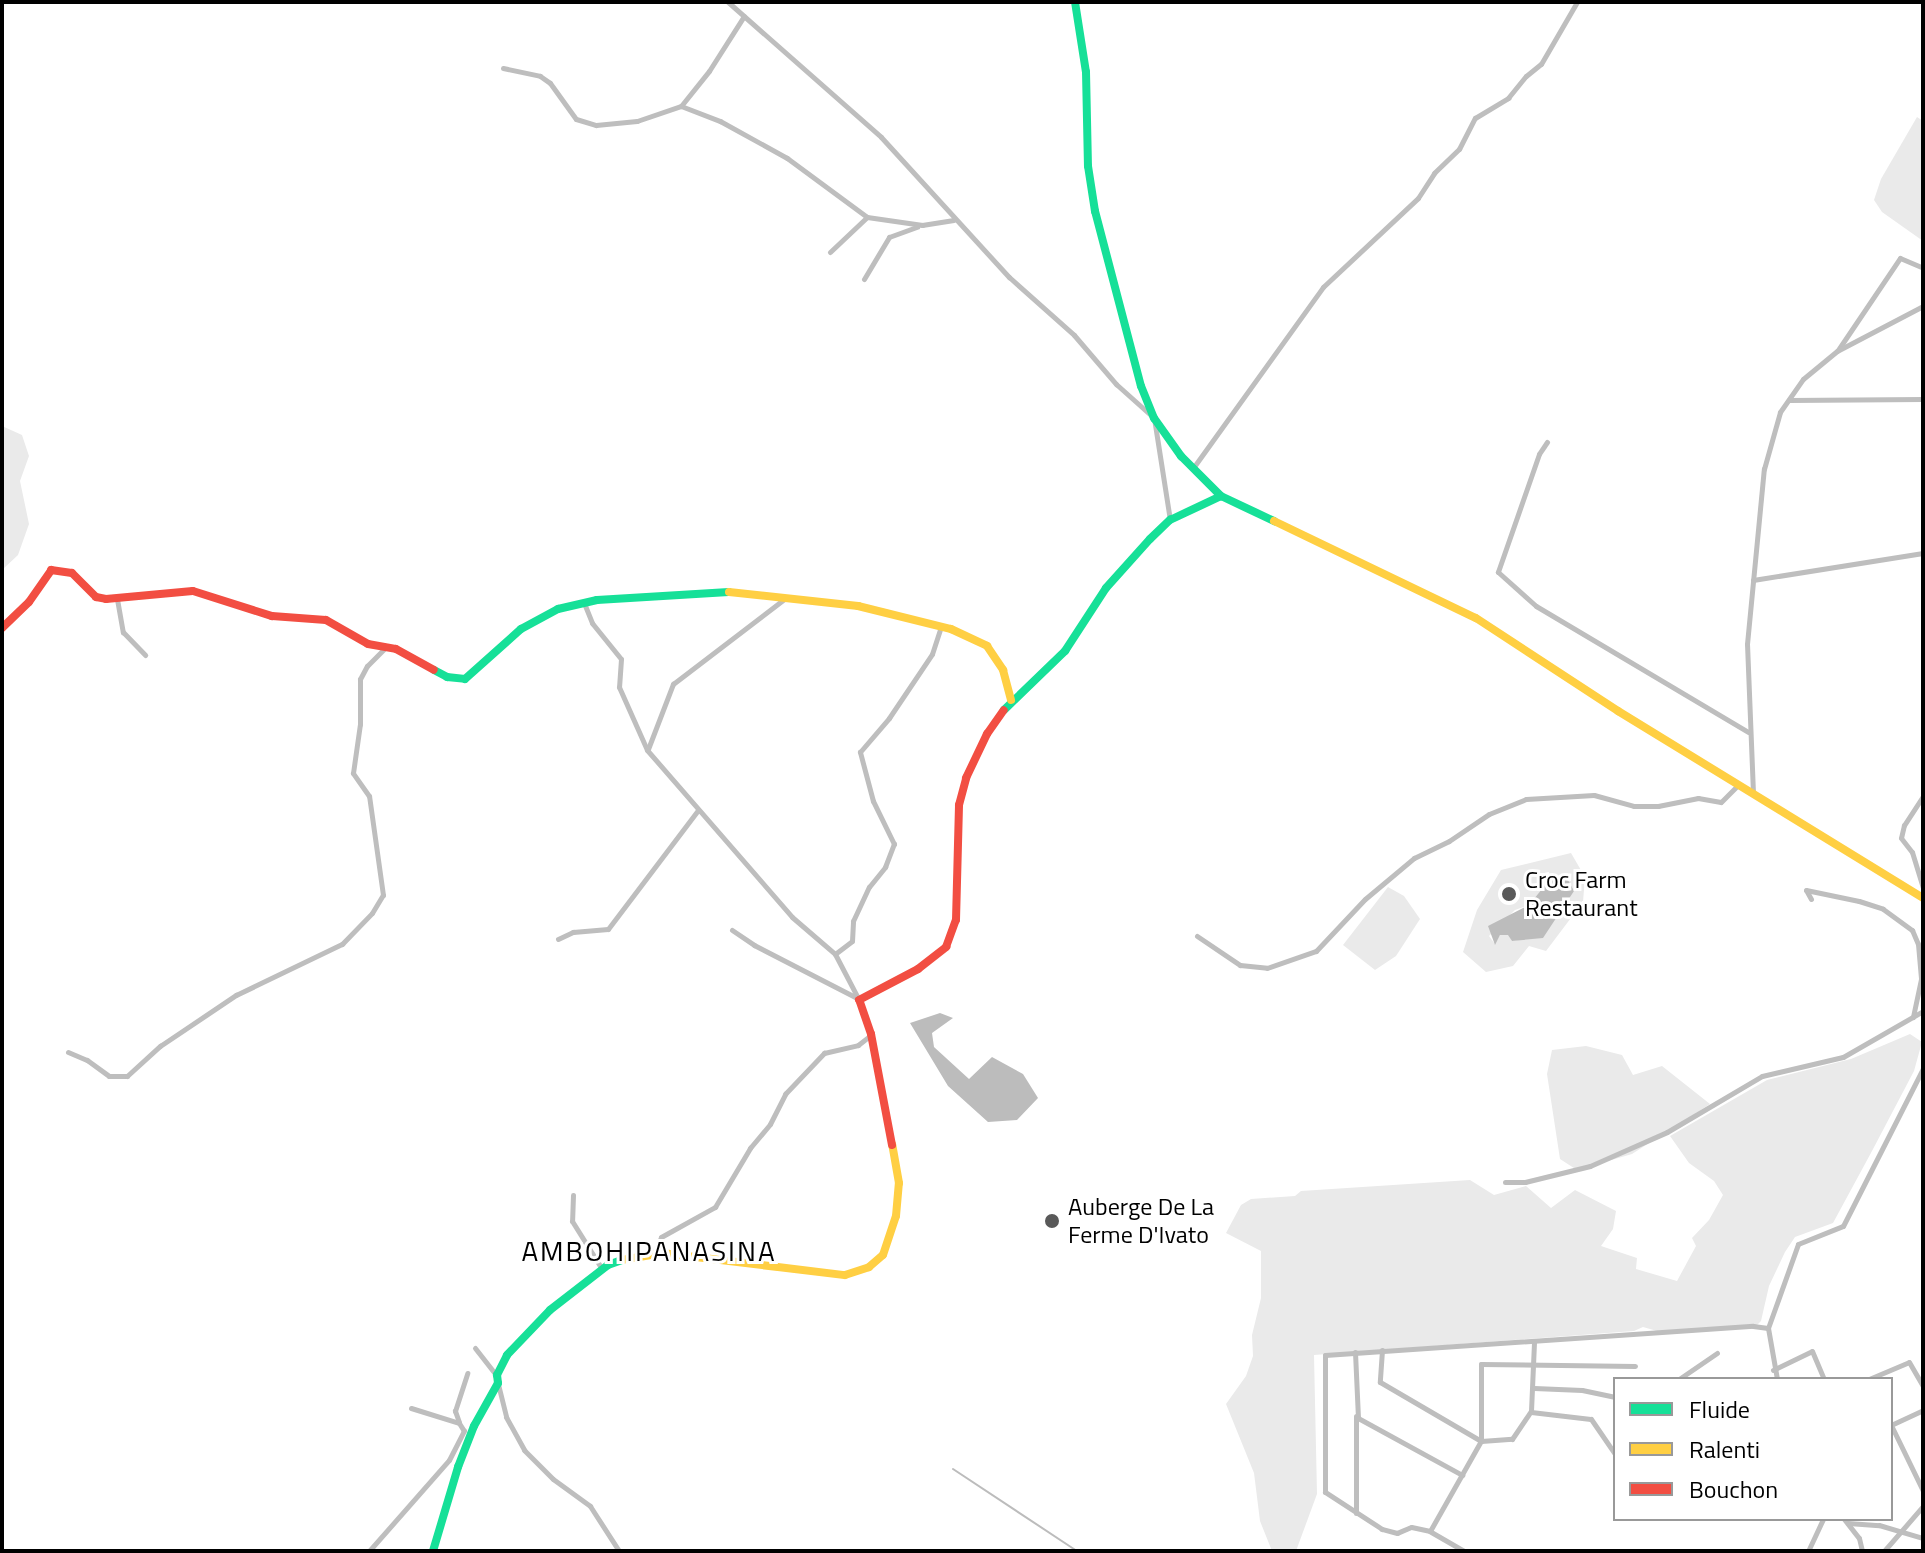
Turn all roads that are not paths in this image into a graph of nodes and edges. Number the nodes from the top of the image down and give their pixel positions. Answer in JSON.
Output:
{"nodes":[{"id":1,"x":728,"y":2,"type":"edge"},
{"id":2,"x":1075,"y":2,"type":"edge"},
{"id":3,"x":1577,"y":2,"type":"edge"},
{"id":4,"x":744,"y":16,"type":"junction"},
{"id":5,"x":503,"y":68,"type":"dead end"},
{"id":6,"x":681,"y":106,"type":"junction"},
{"id":7,"x":867,"y":217,"type":"junction"},
{"id":8,"x":955,"y":220,"type":"junction"},
{"id":9,"x":922,"y":225,"type":"junction"},
{"id":10,"x":830,"y":252,"type":"dead end"},
{"id":11,"x":1923,"y":268,"type":"edge"},
{"id":12,"x":864,"y":279,"type":"dead end"},
{"id":13,"x":1923,"y":306,"type":"edge"},
{"id":14,"x":1837,"y":351,"type":"junction"},
{"id":15,"x":1923,"y":399,"type":"edge"},
{"id":16,"x":1789,"y":400,"type":"junction"},
{"id":17,"x":1154,"y":418,"type":"junction"},
{"id":18,"x":1547,"y":442,"type":"dead end"},
{"id":19,"x":1193,"y":468,"type":"junction"},
{"id":20,"x":1221,"y":496,"type":"junction"},
{"id":21,"x":1170,"y":520,"type":"junction"},
{"id":22,"x":1923,"y":553,"type":"edge"},
{"id":23,"x":1753,"y":580,"type":"junction"},
{"id":24,"x":117,"y":599,"type":"junction"},
{"id":25,"x":784,"y":599,"type":"junction"},
{"id":26,"x":584,"y":603,"type":"junction"},
{"id":27,"x":941,"y":626,"type":"junction"},
{"id":28,"x":2,"y":628,"type":"edge"},
{"id":29,"x":386,"y":647,"type":"junction"},
{"id":30,"x":145,"y":655,"type":"dead end"},
{"id":31,"x":1011,"y":700,"type":"junction"},
{"id":32,"x":1749,"y":732,"type":"junction"},
{"id":33,"x":647,"y":750,"type":"junction"},
{"id":34,"x":1738,"y":785,"type":"junction"},
{"id":35,"x":1753,"y":794,"type":"junction"},
{"id":36,"x":1923,"y":796,"type":"edge"},
{"id":37,"x":698,"y":810,"type":"junction"},
{"id":38,"x":1923,"y":888,"type":"edge"},
{"id":39,"x":1923,"y":898,"type":"edge"},
{"id":40,"x":1811,"y":899,"type":"dead end"},
{"id":41,"x":732,"y":930,"type":"dead end"},
{"id":42,"x":1197,"y":936,"type":"dead end"},
{"id":43,"x":558,"y":939,"type":"dead end"},
{"id":44,"x":835,"y":954,"type":"junction"},
{"id":45,"x":859,"y":1000,"type":"junction"},
{"id":46,"x":1923,"y":1011,"type":"edge"},
{"id":47,"x":1913,"y":1018,"type":"junction"},
{"id":48,"x":871,"y":1034,"type":"junction"},
{"id":49,"x":68,"y":1052,"type":"dead end"},
{"id":50,"x":1923,"y":1068,"type":"edge"},
{"id":51,"x":1505,"y":1182,"type":"dead end"},
{"id":52,"x":573,"y":1195,"type":"dead end"},
{"id":53,"x":654,"y":1253,"type":"junction"},
{"id":54,"x":602,"y":1269,"type":"junction"},
{"id":55,"x":1768,"y":1328,"type":"junction"},
{"id":56,"x":1534,"y":1341,"type":"junction"},
{"id":57,"x":475,"y":1348,"type":"dead end"},
{"id":58,"x":1382,"y":1350,"type":"junction"},
{"id":59,"x":1355,"y":1352,"type":"junction"},
{"id":60,"x":1717,"y":1353,"type":"dead end"},
{"id":61,"x":1532,"y":1365,"type":"junction"},
{"id":62,"x":1635,"y":1366,"type":"dead end"},
{"id":63,"x":1773,"y":1370,"type":"junction"},
{"id":64,"x":467,"y":1373,"type":"dead end"},
{"id":65,"x":1921,"y":1373,"type":"edge"},
{"id":66,"x":1682,"y":1377,"type":"edge"},
{"id":67,"x":1776,"y":1377,"type":"edge"},
{"id":68,"x":1823,"y":1377,"type":"edge"},
{"id":69,"x":1874,"y":1377,"type":"edge"},
{"id":70,"x":497,"y":1379,"type":"junction"},
{"id":71,"x":1923,"y":1386,"type":"edge"},
{"id":72,"x":1534,"y":1388,"type":"junction"},
{"id":73,"x":1613,"y":1397,"type":"edge"},
{"id":74,"x":411,"y":1408,"type":"dead end"},
{"id":75,"x":1923,"y":1410,"type":"edge"},
{"id":76,"x":1531,"y":1411,"type":"junction"},
{"id":77,"x":1356,"y":1415,"type":"junction"},
{"id":78,"x":459,"y":1423,"type":"junction"},
{"id":79,"x":1893,"y":1424,"type":"edge"},
{"id":80,"x":1893,"y":1429,"type":"edge"},
{"id":81,"x":466,"y":1434,"type":"junction"},
{"id":82,"x":1481,"y":1441,"type":"junction"},
{"id":83,"x":1613,"y":1451,"type":"edge"},
{"id":84,"x":1462,"y":1475,"type":"junction"},
{"id":85,"x":1923,"y":1491,"type":"edge"},
{"id":86,"x":1923,"y":1506,"type":"edge"},
{"id":87,"x":1356,"y":1513,"type":"junction"},
{"id":88,"x":1822,"y":1521,"type":"edge"},
{"id":89,"x":1846,"y":1521,"type":"edge"},
{"id":90,"x":1884,"y":1521,"type":"edge"},
{"id":91,"x":1885,"y":1527,"type":"junction"},
{"id":92,"x":1430,"y":1531,"type":"junction"},
{"id":93,"x":1899,"y":1531,"type":"junction"},
{"id":94,"x":1923,"y":1538,"type":"edge"},
{"id":95,"x":1809,"y":1549,"type":"dead end"},
{"id":96,"x":369,"y":1551,"type":"edge"},
{"id":97,"x":433,"y":1551,"type":"edge"},
{"id":98,"x":619,"y":1551,"type":"edge"},
{"id":99,"x":1464,"y":1551,"type":"edge"},
{"id":100,"x":1862,"y":1551,"type":"edge"},
{"id":101,"x":1884,"y":1551,"type":"edge"}],
"edges":[{"from":1,"to":4,"type":"street"},
{"from":2,"to":17,"type":"street"},
{"from":3,"to":19,"type":"street"},
{"from":4,"to":6,"type":"street"},
{"from":4,"to":8,"type":"street"},
{"from":5,"to":6,"type":"street"},
{"from":6,"to":7,"type":"street"},
{"from":7,"to":9,"type":"street"},
{"from":7,"to":10,"type":"street"},
{"from":8,"to":9,"type":"street"},
{"from":8,"to":17,"type":"street"},
{"from":9,"to":12,"type":"street"},
{"from":11,"to":14,"type":"street"},
{"from":13,"to":14,"type":"street"},
{"from":14,"to":16,"type":"street"},
{"from":15,"to":16,"type":"street"},
{"from":16,"to":23,"type":"street"},
{"from":17,"to":19,"type":"street"},
{"from":17,"to":21,"type":"street"},
{"from":18,"to":32,"type":"street"},
{"from":19,"to":20,"type":"street"},
{"from":20,"to":21,"type":"street"},
{"from":20,"to":34,"type":"street"},
{"from":21,"to":31,"type":"street"},
{"from":22,"to":23,"type":"street"},
{"from":23,"to":32,"type":"street"},
{"from":24,"to":28,"type":"street"},
{"from":24,"to":29,"type":"street"},
{"from":24,"to":30,"type":"street"},
{"from":25,"to":26,"type":"street"},
{"from":25,"to":27,"type":"street"},
{"from":25,"to":33,"type":"street"},
{"from":26,"to":29,"type":"street"},
{"from":26,"to":33,"type":"street"},
{"from":27,"to":31,"type":"street"},
{"from":27,"to":44,"type":"street"},
{"from":29,"to":49,"type":"street"},
{"from":31,"to":45,"type":"street"},
{"from":32,"to":35,"type":"street"},
{"from":33,"to":37,"type":"street"},
{"from":34,"to":35,"type":"street"},
{"from":34,"to":42,"type":"street"},
{"from":35,"to":39,"type":"street"},
{"from":36,"to":38,"type":"street"},
{"from":37,"to":43,"type":"street"},
{"from":37,"to":44,"type":"street"},
{"from":40,"to":47,"type":"street"},
{"from":41,"to":45,"type":"street"},
{"from":44,"to":45,"type":"street"},
{"from":45,"to":48,"type":"street"},
{"from":46,"to":47,"type":"street"},
{"from":47,"to":51,"type":"street"},
{"from":48,"to":53,"type":"street"},
{"from":48,"to":53,"type":"street"},
{"from":50,"to":55,"type":"street"},
{"from":52,"to":54,"type":"street"},
{"from":53,"to":54,"type":"street"},
{"from":54,"to":70,"type":"street"},
{"from":55,"to":56,"type":"street"},
{"from":55,"to":63,"type":"street"},
{"from":56,"to":58,"type":"street"},
{"from":56,"to":61,"type":"street"},
{"from":57,"to":70,"type":"street"},
{"from":58,"to":59,"type":"street"},
{"from":58,"to":82,"type":"street"},
{"from":59,"to":77,"type":"street"},
{"from":59,"to":87,"type":"street"},
{"from":60,"to":66,"type":"street"},
{"from":61,"to":62,"type":"street"},
{"from":61,"to":72,"type":"street"},
{"from":61,"to":82,"type":"street"},
{"from":63,"to":67,"type":"street"},
{"from":63,"to":68,"type":"street"},
{"from":64,"to":78,"type":"street"},
{"from":65,"to":69,"type":"street"},
{"from":65,"to":71,"type":"street"},
{"from":70,"to":81,"type":"street"},
{"from":70,"to":98,"type":"street"},
{"from":72,"to":73,"type":"street"},
{"from":72,"to":76,"type":"street"},
{"from":74,"to":78,"type":"street"},
{"from":75,"to":79,"type":"street"},
{"from":76,"to":82,"type":"street"},
{"from":76,"to":83,"type":"street"},
{"from":77,"to":84,"type":"street"},
{"from":77,"to":87,"type":"street"},
{"from":78,"to":81,"type":"street"},
{"from":80,"to":85,"type":"street"},
{"from":81,"to":96,"type":"street"},
{"from":81,"to":97,"type":"street"},
{"from":82,"to":84,"type":"street"},
{"from":84,"to":92,"type":"street"},
{"from":86,"to":93,"type":"street"},
{"from":87,"to":92,"type":"street"},
{"from":88,"to":95,"type":"street"},
{"from":89,"to":91,"type":"street"},
{"from":89,"to":100,"type":"street"},
{"from":90,"to":91,"type":"street"},
{"from":91,"to":93,"type":"street"},
{"from":92,"to":99,"type":"street"},
{"from":93,"to":94,"type":"street"},
{"from":93,"to":101,"type":"street"}]}
